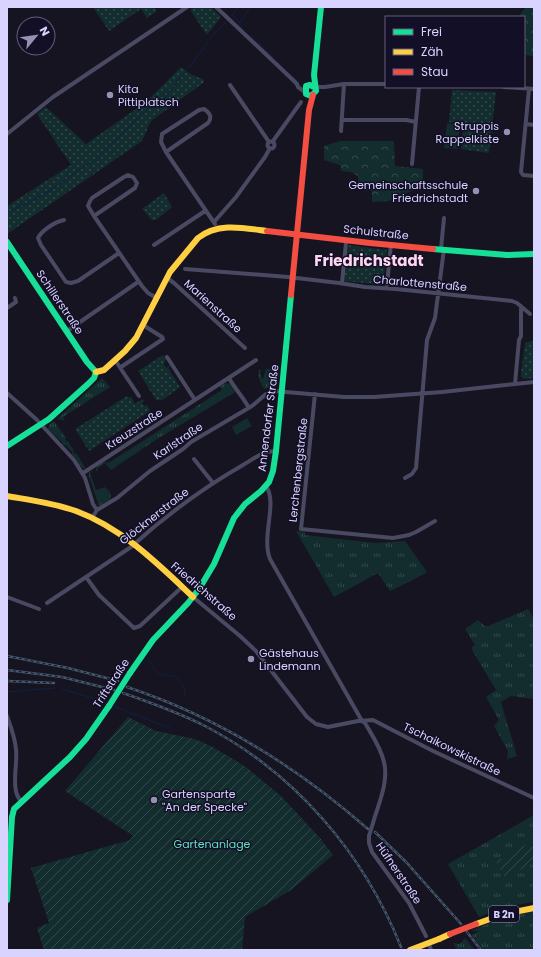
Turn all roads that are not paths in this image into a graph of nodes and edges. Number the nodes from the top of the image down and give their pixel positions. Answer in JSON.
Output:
{"nodes":[{"id":1,"x":187,"y":7,"type":"edge"},
{"id":2,"x":216,"y":7,"type":"edge"},
{"id":3,"x":321,"y":7,"type":"edge"},
{"id":4,"x":344,"y":84,"type":"junction"},
{"id":5,"x":385,"y":84,"type":"edge"},
{"id":6,"x":230,"y":85,"type":"dead end"},
{"id":7,"x":419,"y":88,"type":"edge"},
{"id":8,"x":518,"y":88,"type":"edge"},
{"id":9,"x":532,"y":89,"type":"edge"},
{"id":10,"x":311,"y":90,"type":"junction"},
{"id":11,"x":301,"y":102,"type":"dead end"},
{"id":12,"x":342,"y":120,"type":"junction"},
{"id":13,"x":416,"y":122,"type":"junction"},
{"id":14,"x":526,"y":124,"type":"junction"},
{"id":15,"x":534,"y":125,"type":"edge"},
{"id":16,"x":341,"y":131,"type":"dead end"},
{"id":17,"x":7,"y":134,"type":"edge"},
{"id":18,"x":271,"y":141,"type":"junction"},
{"id":19,"x":166,"y":152,"type":"junction"},
{"id":20,"x":412,"y":164,"type":"dead end"},
{"id":21,"x":534,"y":176,"type":"edge"},
{"id":22,"x":205,"y":211,"type":"junction"},
{"id":23,"x":94,"y":216,"type":"junction"},
{"id":24,"x":444,"y":218,"type":"dead end"},
{"id":25,"x":64,"y":220,"type":"dead end"},
{"id":26,"x":215,"y":225,"type":"junction"},
{"id":27,"x":297,"y":235,"type":"junction"},
{"id":28,"x":7,"y":242,"type":"edge"},
{"id":29,"x":346,"y":243,"type":"dead end"},
{"id":30,"x":391,"y":244,"type":"junction"},
{"id":31,"x":154,"y":245,"type":"dead end"},
{"id":32,"x":442,"y":249,"type":"junction"},
{"id":33,"x":119,"y":253,"type":"junction"},
{"id":34,"x":534,"y":254,"type":"edge"},
{"id":35,"x":184,"y":269,"type":"dead end"},
{"id":36,"x":167,"y":278,"type":"junction"},
{"id":37,"x":293,"y":278,"type":"junction"},
{"id":38,"x":138,"y":282,"type":"junction"},
{"id":39,"x":342,"y":284,"type":"junction"},
{"id":40,"x":388,"y":285,"type":"dead end"},
{"id":41,"x":439,"y":293,"type":"junction"},
{"id":42,"x":15,"y":298,"type":"dead end"},
{"id":43,"x":157,"y":298,"type":"junction"},
{"id":44,"x":521,"y":306,"type":"junction"},
{"id":45,"x":7,"y":308,"type":"edge"},
{"id":46,"x":530,"y":314,"type":"dead end"},
{"id":47,"x":143,"y":325,"type":"junction"},
{"id":48,"x":67,"y":331,"type":"junction"},
{"id":49,"x":245,"y":348,"type":"dead end"},
{"id":50,"x":167,"y":357,"type":"dead end"},
{"id":51,"x":115,"y":360,"type":"junction"},
{"id":52,"x":256,"y":360,"type":"dead end"},
{"id":53,"x":170,"y":361,"type":"junction"},
{"id":54,"x":166,"y":364,"type":"dead end"},
{"id":55,"x":121,"y":367,"type":"junction"},
{"id":56,"x":96,"y":372,"type":"junction"},
{"id":57,"x":228,"y":378,"type":"junction"},
{"id":58,"x":534,"y":382,"type":"edge"},
{"id":59,"x":515,"y":384,"type":"junction"},
{"id":60,"x":282,"y":391,"type":"junction"},
{"id":61,"x":7,"y":394,"type":"edge"},
{"id":62,"x":315,"y":394,"type":"junction"},
{"id":63,"x":422,"y":394,"type":"junction"},
{"id":64,"x":139,"y":396,"type":"dead end"},
{"id":65,"x":195,"y":400,"type":"junction"},
{"id":66,"x":249,"y":408,"type":"junction"},
{"id":67,"x":41,"y":425,"type":"junction"},
{"id":68,"x":7,"y":446,"type":"edge"},
{"id":69,"x":276,"y":451,"type":"junction"},
{"id":70,"x":194,"y":459,"type":"dead end"},
{"id":71,"x":83,"y":473,"type":"junction"},
{"id":72,"x":405,"y":478,"type":"dead end"},
{"id":73,"x":213,"y":483,"type":"junction"},
{"id":74,"x":266,"y":486,"type":"junction"},
{"id":75,"x":7,"y":496,"type":"edge"},
{"id":76,"x":97,"y":510,"type":"junction"},
{"id":77,"x":92,"y":518,"type":"junction"},
{"id":78,"x":435,"y":521,"type":"dead end"},
{"id":79,"x":134,"y":544,"type":"junction"},
{"id":80,"x":86,"y":577,"type":"junction"},
{"id":81,"x":182,"y":586,"type":"junction"},
{"id":82,"x":7,"y":597,"type":"edge"},
{"id":83,"x":193,"y":597,"type":"junction"},
{"id":84,"x":47,"y":603,"type":"dead end"},
{"id":85,"x":39,"y":609,"type":"dead end"},
{"id":86,"x":7,"y":716,"type":"edge"},
{"id":87,"x":362,"y":721,"type":"junction"},
{"id":88,"x":381,"y":794,"type":"joint"},
{"id":89,"x":534,"y":798,"type":"edge"},
{"id":90,"x":20,"y":801,"type":"junction"},
{"id":91,"x":9,"y":842,"type":"edge"},
{"id":92,"x":7,"y":900,"type":"edge"},
{"id":93,"x":534,"y":908,"type":"edge"},
{"id":94,"x":426,"y":936,"type":"dead end"},
{"id":95,"x":429,"y":944,"type":"dead end"},
{"id":96,"x":410,"y":950,"type":"edge"},
{"id":97,"x":431,"y":950,"type":"edge"}],
"edges":[{"from":1,"to":17,"type":"street"},
{"from":2,"to":10,"type":"street"},
{"from":3,"to":10,"type":"main road","name":"Annendorfer Straße"},
{"from":4,"to":5,"type":"street"},
{"from":4,"to":10,"type":"street"},
{"from":4,"to":12,"type":"street"},
{"from":6,"to":18,"type":"street"},
{"from":7,"to":13,"type":"street"},
{"from":8,"to":9,"type":"street"},
{"from":9,"to":14,"type":"street"},
{"from":10,"to":27,"type":"main road","name":"Annendorfer Straße"},
{"from":11,"to":18,"type":"street"},
{"from":12,"to":13,"type":"street"},
{"from":12,"to":16,"type":"street"},
{"from":13,"to":20,"type":"street"},
{"from":14,"to":15,"type":"street"},
{"from":14,"to":21,"type":"street"},
{"from":18,"to":26,"type":"street"},
{"from":19,"to":19,"type":"street"},
{"from":19,"to":22,"type":"street"},
{"from":22,"to":26,"type":"street"},
{"from":22,"to":31,"type":"street"},
{"from":23,"to":23,"type":"street"},
{"from":23,"to":33,"type":"street"},
{"from":24,"to":32,"type":"street"},
{"from":25,"to":33,"type":"street"},
{"from":26,"to":27,"type":"main road","name":"Schulstraße"},
{"from":26,"to":36,"type":"main road"},
{"from":27,"to":30,"type":"main road","name":"Schulstraße"},
{"from":27,"to":37,"type":"main road","name":"Annendorfer Straße"},
{"from":28,"to":48,"type":"main road","name":"Schillerstraße"},
{"from":29,"to":39,"type":"street"},
{"from":30,"to":32,"type":"main road","name":"Schulstraße"},
{"from":30,"to":40,"type":"street"},
{"from":32,"to":34,"type":"main road","name":"Schulstraße"},
{"from":32,"to":41,"type":"street"},
{"from":33,"to":38,"type":"street"},
{"from":35,"to":37,"type":"street","name":"Charlottenstraße"},
{"from":36,"to":43,"type":"main road"},
{"from":36,"to":49,"type":"street","name":"Marienstraße"},
{"from":37,"to":39,"type":"street","name":"Charlottenstraße"},
{"from":37,"to":60,"type":"main road","name":"Annendorfer Straße"},
{"from":38,"to":43,"type":"street"},
{"from":38,"to":48,"type":"street"},
{"from":39,"to":41,"type":"street","name":"Charlottenstraße"},
{"from":41,"to":44,"type":"street","name":"Charlottenstraße"},
{"from":41,"to":63,"type":"street"},
{"from":42,"to":45,"type":"street"},
{"from":43,"to":47,"type":"main road"},
{"from":44,"to":46,"type":"street","name":"Charlottenstraße"},
{"from":44,"to":59,"type":"street"},
{"from":47,"to":51,"type":"main road"},
{"from":47,"to":55,"type":"street"},
{"from":48,"to":56,"type":"main road","name":"Schillerstraße"},
{"from":50,"to":53,"type":"street"},
{"from":51,"to":55,"type":"street"},
{"from":51,"to":56,"type":"main road"},
{"from":52,"to":57,"type":"street","name":"Kreuzstraße"},
{"from":53,"to":54,"type":"street"},
{"from":53,"to":65,"type":"street"},
{"from":55,"to":64,"type":"street"},
{"from":56,"to":67,"type":"main road"},
{"from":57,"to":65,"type":"street","name":"Kreuzstraße"},
{"from":57,"to":66,"type":"street"},
{"from":58,"to":59,"type":"street"},
{"from":59,"to":63,"type":"street"},
{"from":60,"to":62,"type":"street"},
{"from":60,"to":66,"type":"street","name":"Karlstraße"},
{"from":60,"to":69,"type":"main road","name":"Annendorfer Straße"},
{"from":61,"to":67,"type":"street"},
{"from":62,"to":63,"type":"street"},
{"from":62,"to":78,"type":"street","name":"Lerchenbergstraße"},
{"from":63,"to":72,"type":"street"},
{"from":65,"to":71,"type":"street","name":"Kreuzstraße"},
{"from":66,"to":76,"type":"street","name":"Karlstraße"},
{"from":67,"to":68,"type":"main road"},
{"from":67,"to":71,"type":"street"},
{"from":69,"to":73,"type":"street","name":"Glöcknerstraße"},
{"from":69,"to":74,"type":"main road","name":"Annendorfer Straße"},
{"from":70,"to":73,"type":"street"},
{"from":71,"to":76,"type":"street"},
{"from":73,"to":79,"type":"street","name":"Glöcknerstraße"},
{"from":74,"to":83,"type":"main road","name":"Triftstraße"},
{"from":74,"to":87,"type":"street","name":"Annendorfer Straße"},
{"from":75,"to":77,"type":"main road","name":"Friedrichstraße"},
{"from":76,"to":77,"type":"street","name":"Karlstraße"},
{"from":77,"to":79,"type":"main road","name":"Friedrichstraße"},
{"from":79,"to":80,"type":"street","name":"Glöcknerstraße"},
{"from":79,"to":81,"type":"main road","name":"Friedrichstraße"},
{"from":80,"to":81,"type":"street"},
{"from":80,"to":84,"type":"street","name":"Glöcknerstraße"},
{"from":81,"to":83,"type":"main road","name":"Friedrichstraße"},
{"from":82,"to":85,"type":"street"},
{"from":83,"to":87,"type":"street","name":"Friedrichstraße"},
{"from":83,"to":90,"type":"main road","name":"Triftstraße","bridge":true},
{"from":86,"to":90,"type":"street"},
{"from":87,"to":88,"type":"street","name":"Annendorfer Straße"},
{"from":87,"to":89,"type":"street","name":"Tschaikowskistraße"},
{"from":88,"to":94,"type":"street","name":"Hüfnerstraße","bridge":true},
{"from":90,"to":91,"type":"main road","name":"Triftstraße"},
{"from":91,"to":92,"type":"main road","name":"Triftstraße"},
{"from":93,"to":96,"type":"main road","number":"B 2n","bridge":true},
{"from":95,"to":97,"type":"street"}]}
